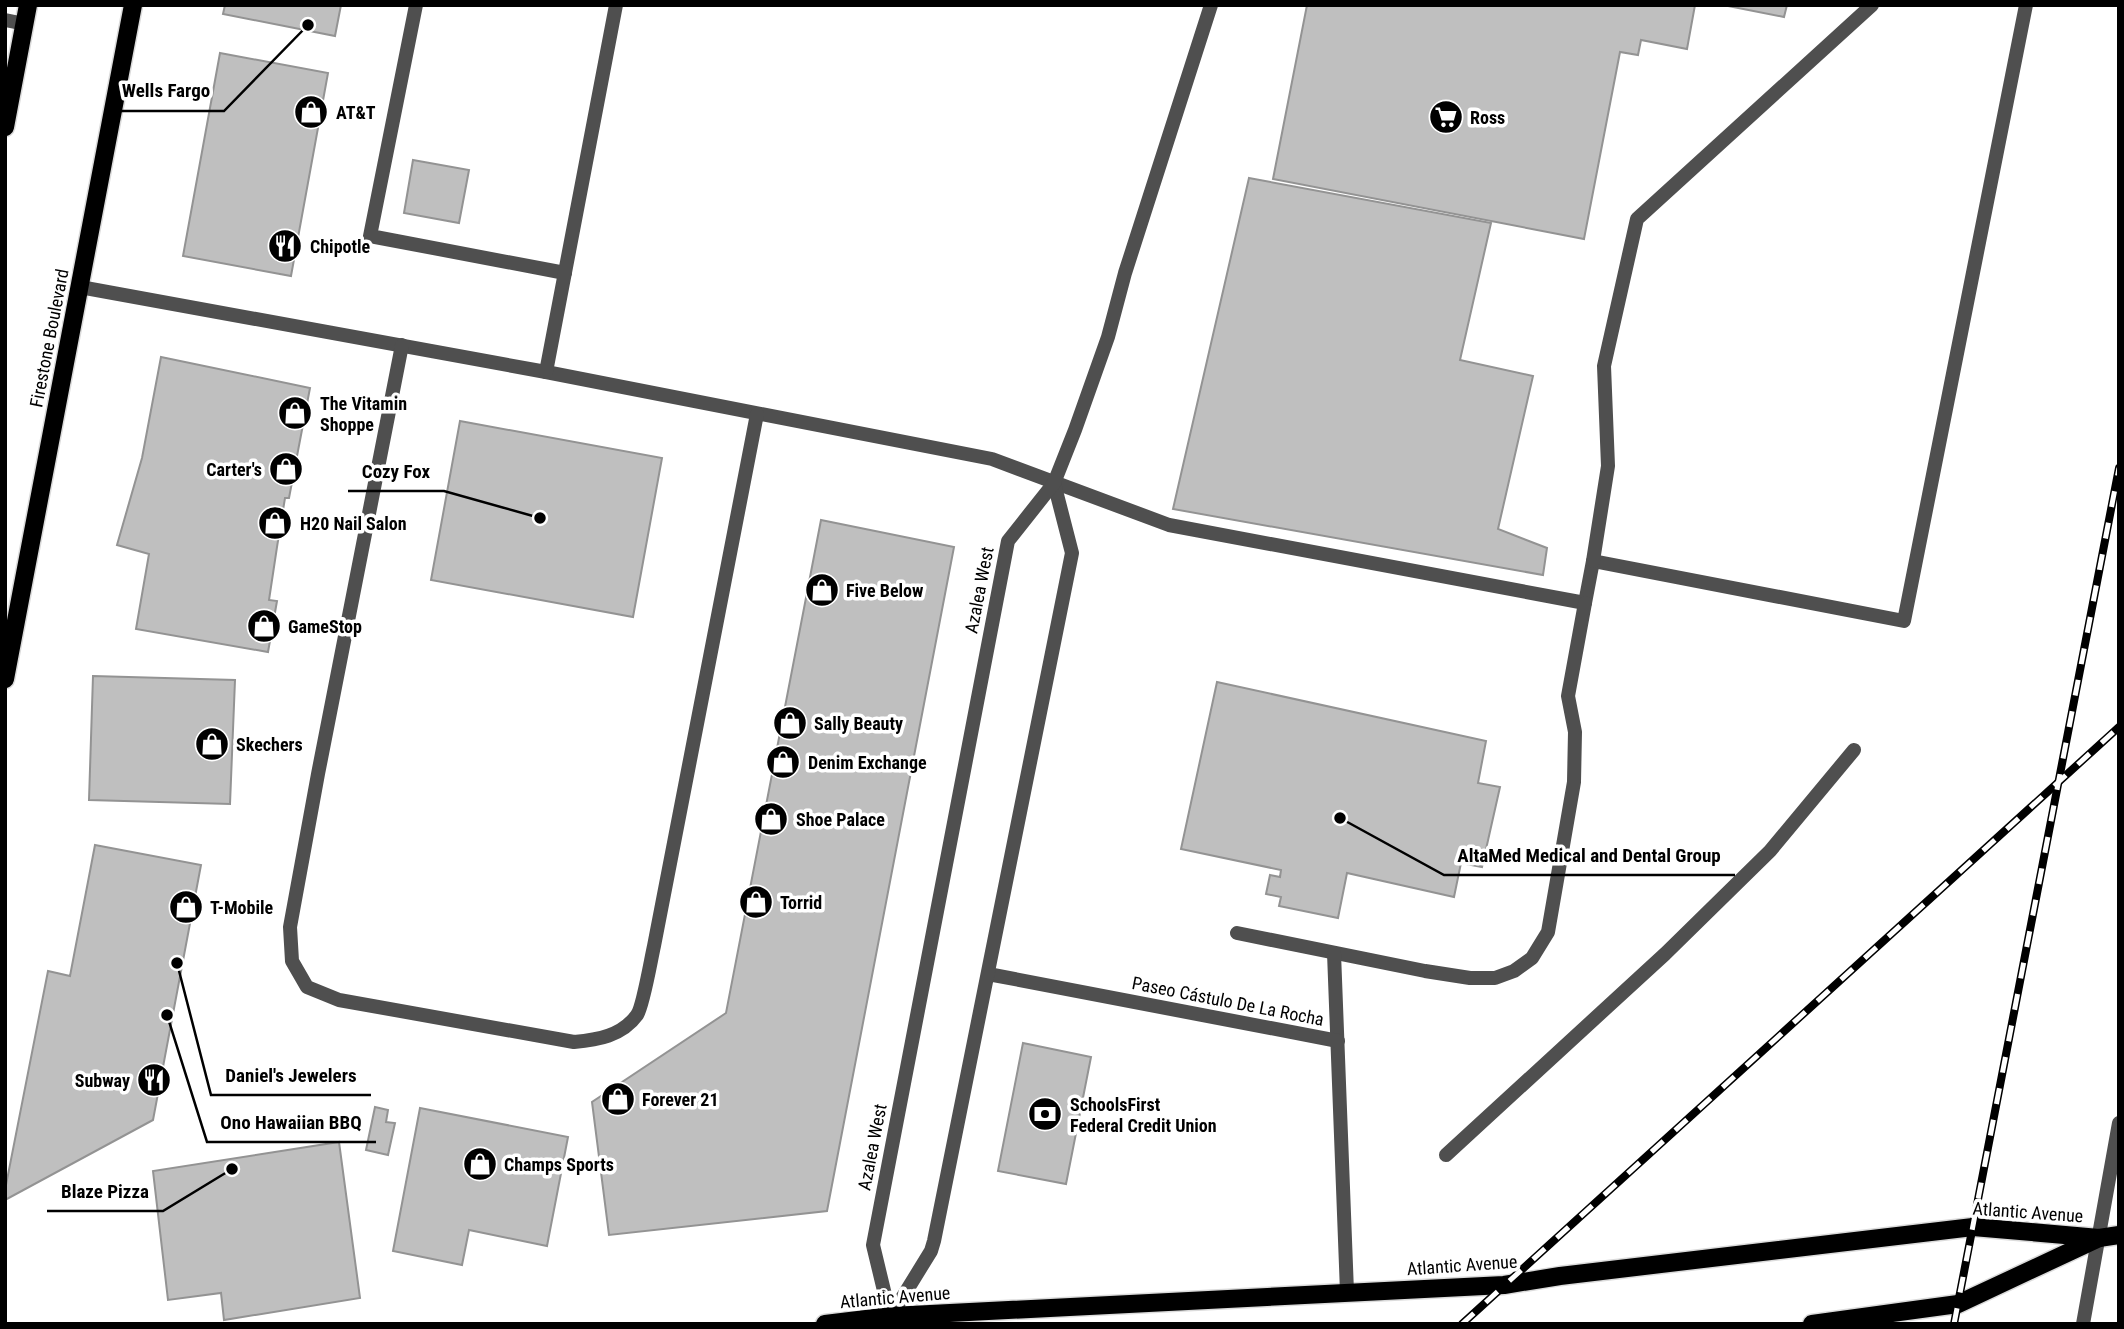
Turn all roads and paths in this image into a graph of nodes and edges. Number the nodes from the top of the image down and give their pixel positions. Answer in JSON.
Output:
{"nodes":[{"id":1,"x":28,"y":5,"type":"edge"},
{"id":2,"x":133,"y":5,"type":"edge"},
{"id":3,"x":416,"y":5,"type":"edge"},
{"id":4,"x":616,"y":5,"type":"edge"},
{"id":5,"x":1211,"y":5,"type":"edge"},
{"id":6,"x":1872,"y":5,"type":"edge"},
{"id":7,"x":2026,"y":5,"type":"edge"},
{"id":8,"x":5,"y":20,"type":"edge"},
{"id":9,"x":25,"y":24,"type":"junction"},
{"id":10,"x":5,"y":127,"type":"edge"},
{"id":11,"x":565,"y":273,"type":"junction"},
{"id":12,"x":80,"y":287,"type":"junction"},
{"id":13,"x":402,"y":345,"type":"junction"},
{"id":14,"x":546,"y":372,"type":"junction"},
{"id":15,"x":757,"y":414,"type":"junction"},
{"id":16,"x":1054,"y":483,"type":"junction"},
{"id":17,"x":1593,"y":561,"type":"junction"},
{"id":18,"x":1585,"y":603,"type":"junction"},
{"id":19,"x":5,"y":679,"type":"edge"},
{"id":20,"x":1854,"y":750,"type":"dead end"},
{"id":21,"x":1237,"y":933,"type":"dead end"},
{"id":22,"x":1334,"y":953,"type":"junction"},
{"id":23,"x":988,"y":974,"type":"junction"},
{"id":24,"x":1338,"y":1041,"type":"junction"},
{"id":25,"x":2119,"y":1124,"type":"edge"},
{"id":26,"x":1446,"y":1155,"type":"dead end"},
{"id":27,"x":2119,"y":1235,"type":"edge"},
{"id":28,"x":2099,"y":1238,"type":"junction"},
{"id":29,"x":1347,"y":1292,"type":"junction"},
{"id":30,"x":891,"y":1320,"type":"edge"},
{"id":31,"x":824,"y":1324,"type":"edge"},
{"id":32,"x":1812,"y":1324,"type":"edge"},
{"id":33,"x":2083,"y":1324,"type":"edge"}],
"edges":[{"from":1,"to":9,"type":"main road"},
{"from":2,"to":12,"type":"main road","name":"Firestone Boulevard"},
{"from":3,"to":11,"type":"street"},
{"from":4,"to":11,"type":"street"},
{"from":5,"to":16,"type":"street","name":"Azalea West"},
{"from":6,"to":17,"type":"street"},
{"from":7,"to":17,"type":"street"},
{"from":8,"to":9,"type":"street"},
{"from":9,"to":10,"type":"main road"},
{"from":11,"to":14,"type":"street"},
{"from":12,"to":13,"type":"street"},
{"from":12,"to":19,"type":"main road","name":"Firestone Boulevard"},
{"from":13,"to":14,"type":"street"},
{"from":13,"to":15,"type":"street"},
{"from":14,"to":15,"type":"street"},
{"from":15,"to":16,"type":"street"},
{"from":16,"to":18,"type":"street"},
{"from":16,"to":23,"type":"street"},
{"from":16,"to":30,"type":"street","name":"Azalea West"},
{"from":17,"to":18,"type":"street"},
{"from":18,"to":22,"type":"street"},
{"from":20,"to":26,"type":"street"},
{"from":21,"to":22,"type":"street"},
{"from":22,"to":24,"type":"street"},
{"from":23,"to":24,"type":"street","name":"Paseo Cástulo De La Rocha"},
{"from":23,"to":30,"type":"street"},
{"from":24,"to":29,"type":"street","name":"Paseo Cástulo De La Rocha"},
{"from":25,"to":28,"type":"street"},
{"from":27,"to":28,"type":"main road","name":"Atlantic Avenue"},
{"from":28,"to":29,"type":"main road","name":"Atlantic Avenue"},
{"from":28,"to":32,"type":"main road","name":"Atlantic Avenue"},
{"from":28,"to":33,"type":"street"},
{"from":29,"to":30,"type":"main road","name":"Atlantic Avenue"},
{"from":30,"to":31,"type":"main road","name":"Atlantic Avenue"}]}
